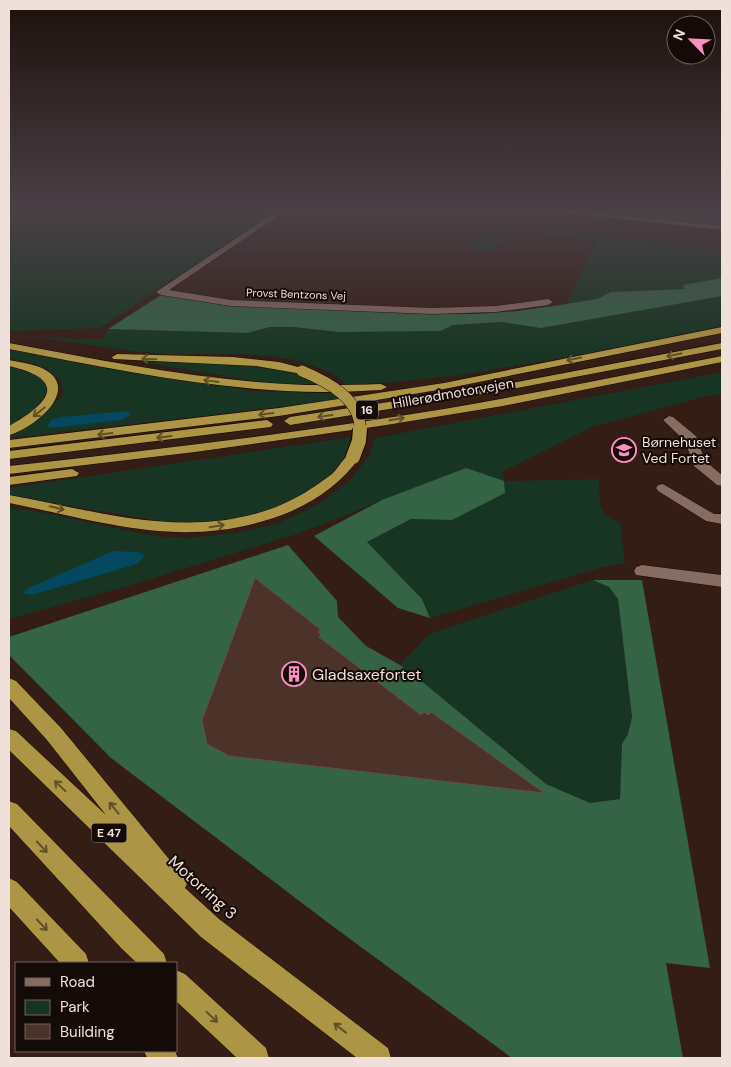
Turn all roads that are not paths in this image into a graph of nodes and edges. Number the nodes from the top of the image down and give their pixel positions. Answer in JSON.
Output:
{"nodes":[{"id":1,"x":209,"y":260,"type":"edge"},
{"id":2,"x":548,"y":302,"type":"dead end"},
{"id":3,"x":722,"y":330,"type":"edge"},
{"id":4,"x":722,"y":336,"type":"edge"},
{"id":5,"x":9,"y":342,"type":"edge"},
{"id":6,"x":9,"y":346,"type":"edge"},
{"id":7,"x":722,"y":346,"type":"edge"},
{"id":8,"x":622,"y":350,"type":"junction"},
{"id":9,"x":722,"y":359,"type":"edge"},
{"id":10,"x":9,"y":363,"type":"edge"},
{"id":11,"x":722,"y":368,"type":"edge"},
{"id":12,"x":487,"y":376,"type":"junction"},
{"id":13,"x":503,"y":402,"type":"junction"},
{"id":14,"x":669,"y":420,"type":"dead end"},
{"id":15,"x":9,"y":431,"type":"edge"},
{"id":16,"x":9,"y":444,"type":"edge"},
{"id":17,"x":228,"y":444,"type":"junction"},
{"id":18,"x":9,"y":455,"type":"edge"},
{"id":19,"x":9,"y":470,"type":"edge"},
{"id":20,"x":9,"y":481,"type":"edge"},
{"id":21,"x":722,"y":482,"type":"edge"},
{"id":22,"x":664,"y":488,"type":"dead end"},
{"id":23,"x":9,"y":499,"type":"edge"},
{"id":24,"x":722,"y":519,"type":"edge"},
{"id":25,"x":642,"y":572,"type":"dead end"},
{"id":26,"x":722,"y":581,"type":"edge"},
{"id":27,"x":9,"y":686,"type":"edge"},
{"id":28,"x":9,"y":737,"type":"edge"},
{"id":29,"x":9,"y":811,"type":"edge"},
{"id":30,"x":9,"y":890,"type":"edge"},
{"id":31,"x":210,"y":928,"type":"junction"},
{"id":32,"x":75,"y":962,"type":"edge"},
{"id":33,"x":154,"y":962,"type":"edge"},
{"id":34,"x":178,"y":985,"type":"edge"},
{"id":35,"x":256,"y":1058,"type":"edge"},
{"id":36,"x":378,"y":1058,"type":"edge"}],
"edges":[{"from":1,"to":2,"type":"street","name":"Provst Bentzons Vej"},
{"from":3,"to":8,"type":"highway"},
{"from":4,"to":8,"type":"highway"},
{"from":23,"to":5,"type":"highway","one_way":true,"bridge":true},
{"from":12,"to":6,"type":"highway","one_way":true},
{"from":7,"to":18,"type":"highway","name":"Hillerødmotorvejen","number":"16","one_way":true},
{"from":8,"to":12,"type":"highway","one_way":true},
{"from":9,"to":13,"type":"highway","name":"Hillerødmotorvejen","number":"16"},
{"from":10,"to":15,"type":"highway","one_way":true},
{"from":11,"to":13,"type":"highway"},
{"from":12,"to":16,"type":"highway","one_way":true},
{"from":17,"to":13,"type":"highway","name":"Hillerødmotorvejen","number":"16","one_way":true},
{"from":14,"to":21,"type":"street"},
{"from":17,"to":19,"type":"highway","name":"Hillerødmotorvejen","number":"16"},
{"from":17,"to":20,"type":"highway"},
{"from":22,"to":24,"type":"street"},
{"from":25,"to":26,"type":"street"},
{"from":31,"to":27,"type":"highway","one_way":true},
{"from":31,"to":28,"type":"highway","name":"Motorring 3","number":"E 47","one_way":true},
{"from":29,"to":33,"type":"highway","one_way":true},
{"from":30,"to":32,"type":"highway","one_way":true},
{"from":36,"to":31,"type":"highway","name":"Motorring 3","number":"E 47","one_way":true},
{"from":34,"to":35,"type":"highway","one_way":true}]}
